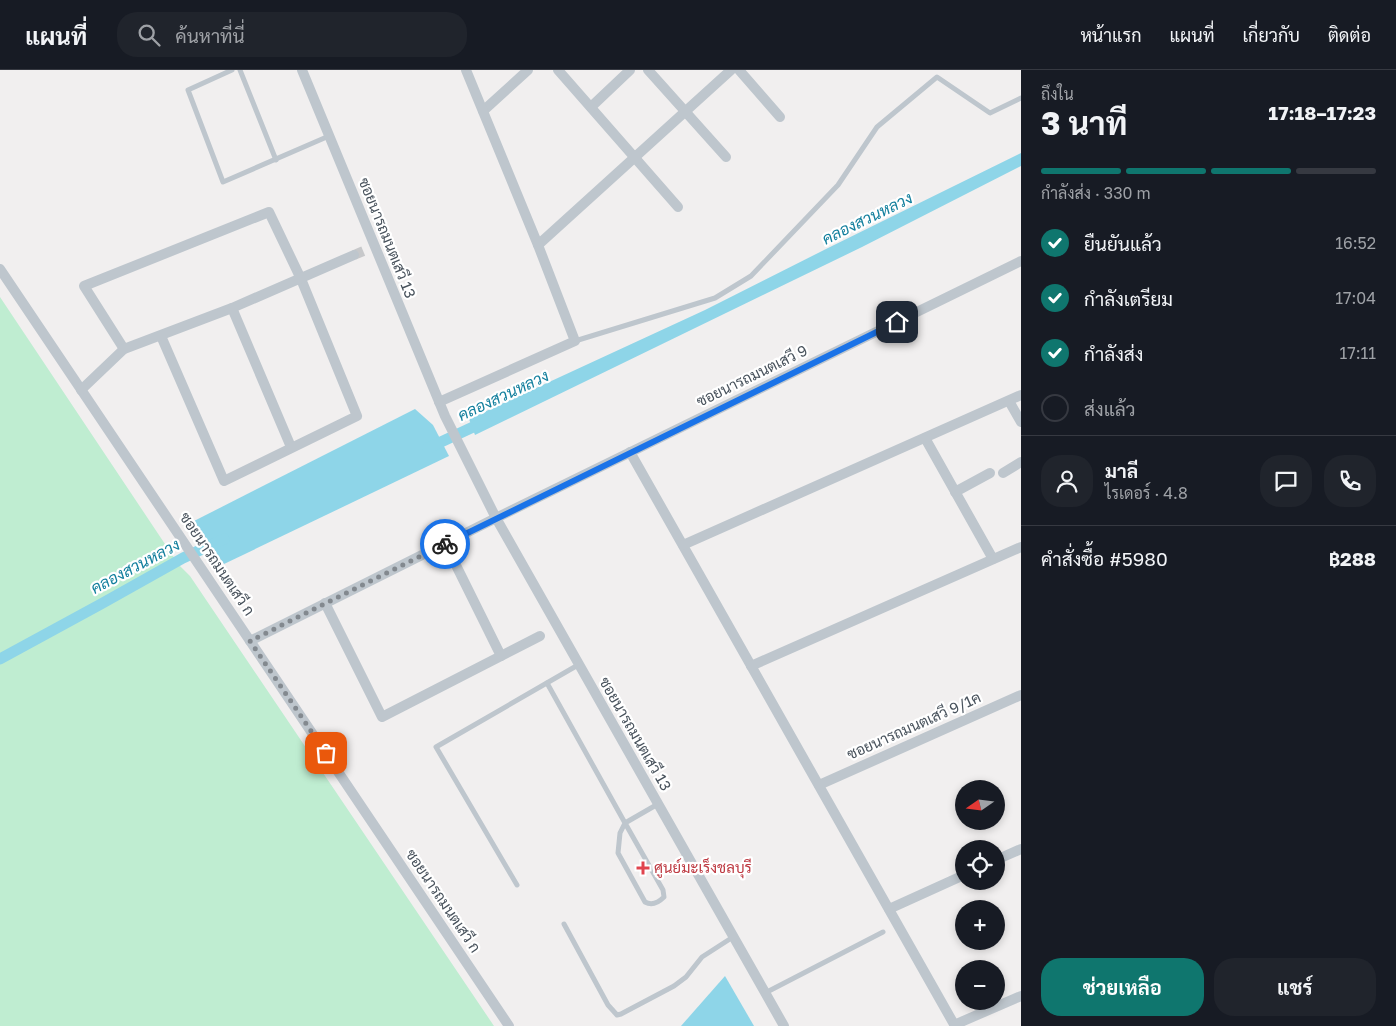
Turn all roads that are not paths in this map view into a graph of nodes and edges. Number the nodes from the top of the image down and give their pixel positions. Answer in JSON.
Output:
{"nodes":[{"id":1,"x":232,"y":70,"type":"edge"},
{"id":2,"x":240,"y":70,"type":"edge"},
{"id":3,"x":302,"y":70,"type":"edge"},
{"id":4,"x":466,"y":70,"type":"edge"},
{"id":5,"x":528,"y":70,"type":"edge"},
{"id":6,"x":558,"y":70,"type":"edge"},
{"id":7,"x":630,"y":70,"type":"edge"},
{"id":8,"x":648,"y":70,"type":"edge"},
{"id":9,"x":731,"y":70,"type":"edge"},
{"id":10,"x":739,"y":70,"type":"edge"},
{"id":11,"x":1021,"y":98,"type":"edge"},
{"id":12,"x":591,"y":107,"type":"junction"},
{"id":13,"x":483,"y":111,"type":"junction"},
{"id":14,"x":685,"y":111,"type":"junction"},
{"id":15,"x":780,"y":117,"type":"dead end"},
{"id":16,"x":329,"y":136,"type":"junction"},
{"id":17,"x":635,"y":157,"type":"junction"},
{"id":18,"x":726,"y":157,"type":"dead end"},
{"id":19,"x":276,"y":160,"type":"junction"},
{"id":20,"x":678,"y":207,"type":"dead end"},
{"id":21,"x":538,"y":245,"type":"junction"},
{"id":22,"x":354,"y":255,"type":"tunnel mouth"},
{"id":23,"x":1021,"y":261,"type":"edge"},
{"id":24,"x":0,"y":269,"type":"edge"},
{"id":25,"x":300,"y":279,"type":"junction"},
{"id":26,"x":232,"y":308,"type":"junction"},
{"id":27,"x":161,"y":336,"type":"junction"},
{"id":28,"x":576,"y":341,"type":"junction"},
{"id":29,"x":124,"y":349,"type":"junction"},
{"id":30,"x":81,"y":390,"type":"junction"},
{"id":31,"x":1021,"y":395,"type":"edge"},
{"id":32,"x":1009,"y":401,"type":"junction"},
{"id":33,"x":439,"y":402,"type":"junction"},
{"id":34,"x":1021,"y":422,"type":"edge"},
{"id":35,"x":925,"y":438,"type":"junction"},
{"id":36,"x":291,"y":447,"type":"junction"},
{"id":37,"x":630,"y":452,"type":"junction"},
{"id":38,"x":1021,"y":462,"type":"edge"},
{"id":39,"x":990,"y":473,"type":"dead end"},
{"id":40,"x":1004,"y":473,"type":"dead end"},
{"id":41,"x":955,"y":492,"type":"junction"},
{"id":42,"x":496,"y":518,"type":"junction"},
{"id":43,"x":445,"y":543,"type":"junction"},
{"id":44,"x":683,"y":545,"type":"junction"},
{"id":45,"x":1021,"y":547,"type":"edge"},
{"id":46,"x":993,"y":559,"type":"junction"},
{"id":47,"x":325,"y":603,"type":"junction"},
{"id":48,"x":540,"y":636,"type":"dead end"},
{"id":49,"x":250,"y":641,"type":"junction"},
{"id":50,"x":500,"y":656,"type":"junction"},
{"id":51,"x":578,"y":665,"type":"junction"},
{"id":52,"x":751,"y":666,"type":"junction"},
{"id":53,"x":547,"y":683,"type":"junction"},
{"id":54,"x":1021,"y":695,"type":"edge"},
{"id":55,"x":819,"y":785,"type":"junction"},
{"id":56,"x":658,"y":804,"type":"junction"},
{"id":57,"x":625,"y":823,"type":"junction"},
{"id":58,"x":1021,"y":849,"type":"edge"},
{"id":59,"x":1005,"y":856,"type":"edge"},
{"id":60,"x":955,"y":879,"type":"edge"},
{"id":61,"x":517,"y":885,"type":"dead end"},
{"id":62,"x":888,"y":909,"type":"junction"},
{"id":63,"x":564,"y":924,"type":"dead end"},
{"id":64,"x":883,"y":932,"type":"dead end"},
{"id":65,"x":733,"y":937,"type":"junction"},
{"id":66,"x":765,"y":993,"type":"junction"},
{"id":67,"x":1021,"y":996,"type":"edge"},
{"id":68,"x":509,"y":1026,"type":"edge"},
{"id":69,"x":784,"y":1026,"type":"edge"},
{"id":70,"x":955,"y":1026,"type":"edge"}],
"edges":[{"from":1,"to":19,"type":"lane"},
{"from":2,"to":19,"type":"lane"},
{"from":3,"to":16,"type":"street","name":"ซอยนารถมนตเสวี 13"},
{"from":4,"to":13,"type":"street"},
{"from":5,"to":13,"type":"street"},
{"from":6,"to":12,"type":"street"},
{"from":7,"to":12,"type":"street"},
{"from":8,"to":14,"type":"street"},
{"from":9,"to":14,"type":"street"},
{"from":10,"to":15,"type":"street"},
{"from":11,"to":28,"type":"lane"},
{"from":12,"to":17,"type":"street"},
{"from":13,"to":21,"type":"street"},
{"from":14,"to":17,"type":"street"},
{"from":14,"to":18,"type":"street"},
{"from":16,"to":19,"type":"lane"},
{"from":16,"to":33,"type":"street","name":"ซอยนารถมนตเสวี 13"},
{"from":17,"to":20,"type":"street"},
{"from":17,"to":21,"type":"street"},
{"from":21,"to":28,"type":"street"},
{"from":22,"to":25,"type":"street"},
{"from":23,"to":37,"type":"street","name":"ซอยนารถมนตเสวี 9"},
{"from":24,"to":30,"type":"street","name":"ซอยนารถมนตเสวี ก"},
{"from":25,"to":26,"type":"street"},
{"from":25,"to":29,"type":"street"},
{"from":25,"to":36,"type":"street"},
{"from":26,"to":27,"type":"street"},
{"from":26,"to":36,"type":"street"},
{"from":27,"to":29,"type":"street"},
{"from":27,"to":36,"type":"street"},
{"from":28,"to":33,"type":"street"},
{"from":29,"to":30,"type":"street"},
{"from":30,"to":49,"type":"street","name":"ซอยนารถมนตเสวี ก"},
{"from":31,"to":32,"type":"street"},
{"from":32,"to":34,"type":"street"},
{"from":32,"to":35,"type":"street"},
{"from":33,"to":42,"type":"street","name":"ซอยนารถมนตเสวี 13"},
{"from":35,"to":41,"type":"street"},
{"from":35,"to":44,"type":"street"},
{"from":37,"to":42,"type":"street","name":"ซอยนารถมนตเสวี 9"},
{"from":37,"to":44,"type":"street"},
{"from":38,"to":40,"type":"street"},
{"from":39,"to":41,"type":"street"},
{"from":41,"to":46,"type":"street"},
{"from":42,"to":43,"type":"street","name":"ซอยนารถมนตเสวี 9"},
{"from":42,"to":51,"type":"street","name":"ซอยนารถมนตเสวี 13"},
{"from":43,"to":47,"type":"street","name":"ซอยนารถมนตเสวี 9"},
{"from":43,"to":50,"type":"street"},
{"from":44,"to":52,"type":"street"},
{"from":45,"to":46,"type":"street"},
{"from":46,"to":52,"type":"street"},
{"from":47,"to":49,"type":"street","name":"ซอยนารถมนตเสวี 9"},
{"from":47,"to":50,"type":"street"},
{"from":48,"to":50,"type":"street"},
{"from":49,"to":68,"type":"street","name":"ซอยนารถมนตเสวี ก"},
{"from":51,"to":53,"type":"lane"},
{"from":51,"to":56,"type":"street","name":"ซอยนารถมนตเสวี 13"},
{"from":52,"to":55,"type":"street"},
{"from":53,"to":57,"type":"lane"},
{"from":53,"to":61,"type":"lane"},
{"from":54,"to":55,"type":"street","name":"ซอยนารถมนตเสวี 9/1ค"},
{"from":55,"to":62,"type":"street"},
{"from":56,"to":57,"type":"lane"},
{"from":56,"to":65,"type":"street","name":"ซอยนารถมนตเสวี 13"},
{"from":57,"to":57,"type":"lane"},
{"from":58,"to":59,"type":"street"},
{"from":60,"to":62,"type":"street"},
{"from":62,"to":70,"type":"street"},
{"from":63,"to":65,"type":"lane"},
{"from":64,"to":66,"type":"lane"},
{"from":65,"to":66,"type":"street","name":"ซอยนารถมนตเสวี 13"},
{"from":66,"to":69,"type":"street","name":"ซอยนารถมนตเสวี 13"},
{"from":67,"to":70,"type":"street"}]}
